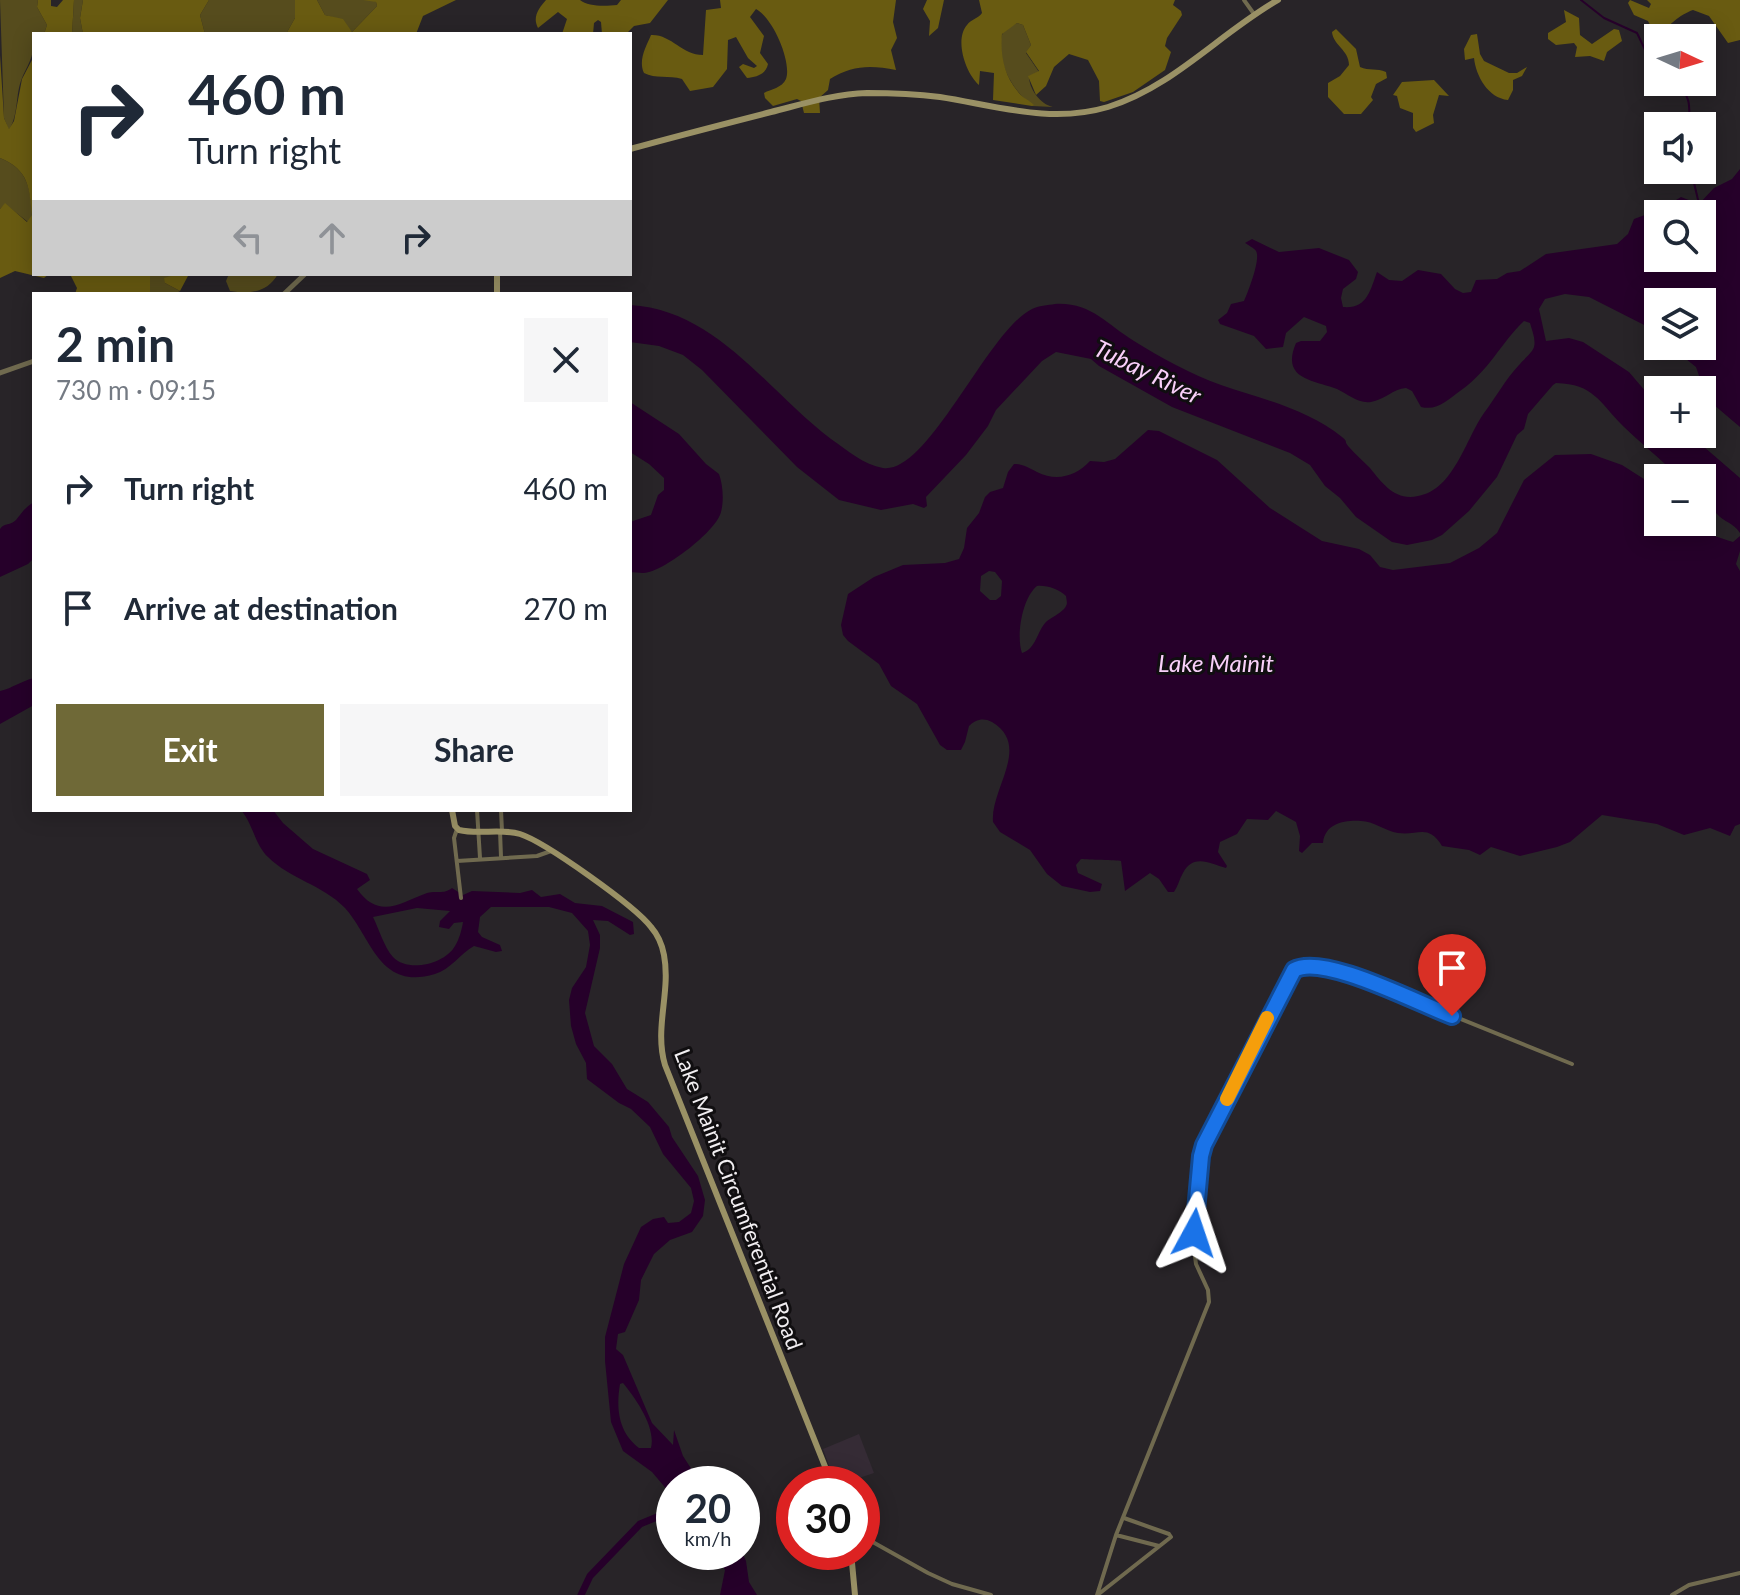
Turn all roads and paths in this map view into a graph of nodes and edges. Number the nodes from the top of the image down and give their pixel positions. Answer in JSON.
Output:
{"nodes":[{"id":1,"x":1244,"y":0,"type":"edge"},
{"id":2,"x":1278,"y":0,"type":"edge"},
{"id":3,"x":1254,"y":14,"type":"junction"},
{"id":4,"x":632,"y":148,"type":"edge"},
{"id":5,"x":303,"y":276,"type":"edge"},
{"id":6,"x":286,"y":292,"type":"edge"},
{"id":7,"x":32,"y":362,"type":"edge"},
{"id":8,"x":0,"y":373,"type":"edge"},
{"id":9,"x":453,"y":812,"type":"edge"},
{"id":10,"x":477,"y":812,"type":"edge"},
{"id":11,"x":501,"y":812,"type":"edge"},
{"id":12,"x":457,"y":829,"type":"junction"},
{"id":13,"x":479,"y":831,"type":"junction"},
{"id":14,"x":501,"y":831,"type":"junction"},
{"id":15,"x":551,"y":851,"type":"junction"},
{"id":16,"x":501,"y":857,"type":"junction"},
{"id":17,"x":480,"y":858,"type":"junction"},
{"id":18,"x":457,"y":861,"type":"junction"},
{"id":19,"x":461,"y":898,"type":"dead end"},
{"id":20,"x":1572,"y":1064,"type":"dead end"},
{"id":21,"x":825,"y":1466,"type":"edge"},
{"id":22,"x":1123,"y":1517,"type":"junction"},
{"id":23,"x":1116,"y":1535,"type":"junction"},
{"id":24,"x":880,"y":1546,"type":"edge"},
{"id":25,"x":1159,"y":1546,"type":"junction"},
{"id":26,"x":853,"y":1570,"type":"edge"},
{"id":27,"x":1740,"y":1573,"type":"edge"},
{"id":28,"x":855,"y":1595,"type":"edge"},
{"id":29,"x":991,"y":1595,"type":"edge"},
{"id":30,"x":1098,"y":1595,"type":"edge"},
{"id":31,"x":1672,"y":1595,"type":"edge"}],
"edges":[{"from":1,"to":3,"type":"street"},
{"from":2,"to":3,"type":"main road"},
{"from":3,"to":4,"type":"main road"},
{"from":5,"to":6,"type":"street"},
{"from":7,"to":8,"type":"street"},
{"from":9,"to":12,"type":"main road"},
{"from":10,"to":13,"type":"street"},
{"from":11,"to":14,"type":"street"},
{"from":12,"to":13,"type":"main road","name":"Lake Mainit Circumferential Road"},
{"from":12,"to":18,"type":"street"},
{"from":13,"to":14,"type":"main road","name":"Lake Mainit Circumferential Road"},
{"from":13,"to":17,"type":"street"},
{"from":14,"to":15,"type":"main road","name":"Lake Mainit Circumferential Road"},
{"from":14,"to":16,"type":"street"},
{"from":15,"to":16,"type":"street"},
{"from":15,"to":21,"type":"main road","name":"Lake Mainit Circumferential Road"},
{"from":16,"to":17,"type":"street"},
{"from":17,"to":18,"type":"street"},
{"from":18,"to":19,"type":"street"},
{"from":20,"to":22,"type":"street"},
{"from":22,"to":23,"type":"street"},
{"from":22,"to":25,"type":"street"},
{"from":23,"to":25,"type":"street"},
{"from":23,"to":30,"type":"street"},
{"from":24,"to":29,"type":"street"},
{"from":25,"to":30,"type":"street"},
{"from":26,"to":28,"type":"main road"},
{"from":27,"to":31,"type":"street"}]}
